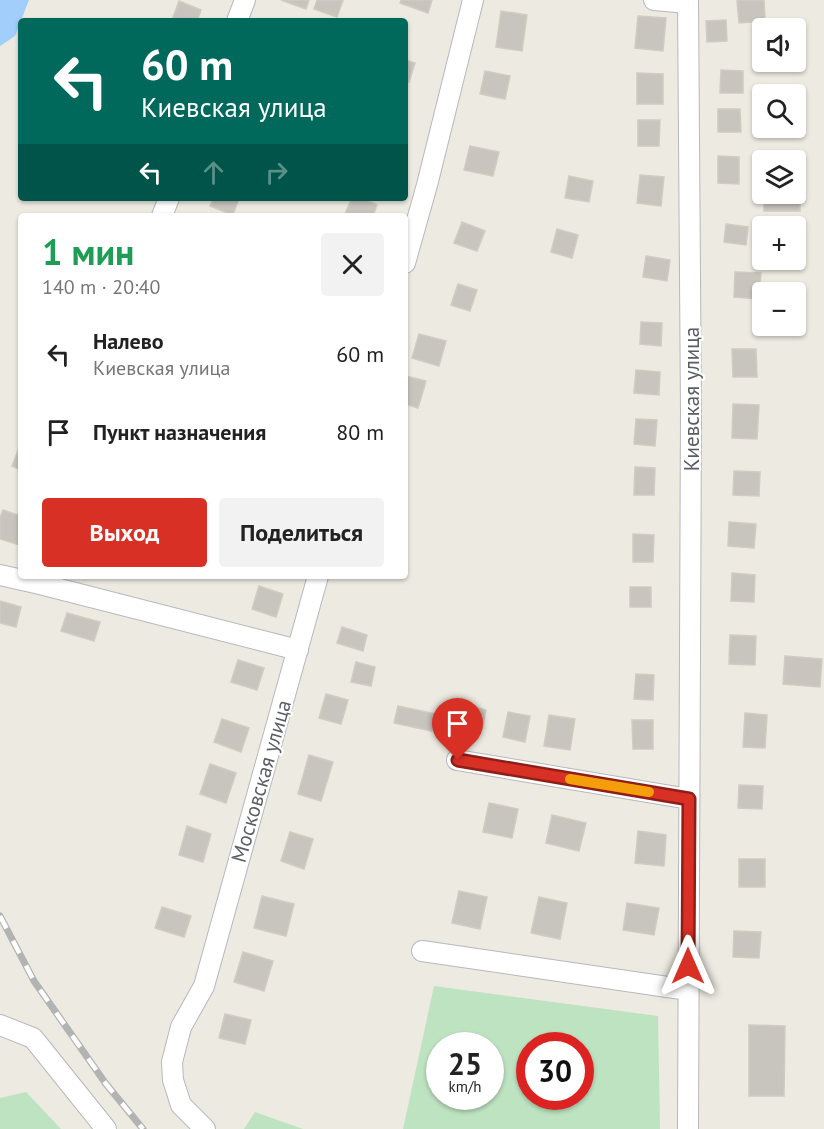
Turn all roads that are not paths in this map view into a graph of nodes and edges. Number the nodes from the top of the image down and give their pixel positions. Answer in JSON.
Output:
{"nodes":[{"id":1,"x":245,"y":0,"type":"edge"},
{"id":2,"x":473,"y":0,"type":"edge"},
{"id":3,"x":654,"y":0,"type":"edge"},
{"id":4,"x":688,"y":2,"type":"edge"},
{"id":5,"x":238,"y":18,"type":"edge"},
{"id":6,"x":408,"y":252,"type":"edge"},
{"id":7,"x":0,"y":575,"type":"edge"},
{"id":8,"x":18,"y":577,"type":"edge"},
{"id":9,"x":317,"y":579,"type":"edge"},
{"id":10,"x":42,"y":580,"type":"edge"},
{"id":11,"x":298,"y":650,"type":"junction"},
{"id":12,"x":458,"y":760,"type":"dead end"},
{"id":13,"x":689,"y":799,"type":"junction"},
{"id":14,"x":422,"y":951,"type":"dead end"},
{"id":15,"x":688,"y":990,"type":"junction"},
{"id":16,"x":0,"y":1025,"type":"edge"},
{"id":17,"x":688,"y":1108,"type":"junction"},
{"id":18,"x":106,"y":1129,"type":"edge"},
{"id":19,"x":205,"y":1129,"type":"edge"},
{"id":20,"x":673,"y":1129,"type":"edge"},
{"id":21,"x":687,"y":1129,"type":"edge"}],
"edges":[{"from":1,"to":5,"type":"street"},
{"from":2,"to":6,"type":"street"},
{"from":3,"to":4,"type":"street"},
{"from":4,"to":13,"type":"street","name":"Киевская улица"},
{"from":7,"to":8,"type":"street"},
{"from":9,"to":11,"type":"street","name":"Московская улица"},
{"from":10,"to":11,"type":"street"},
{"from":11,"to":19,"type":"street","name":"Московская улица"},
{"from":12,"to":13,"type":"street"},
{"from":13,"to":15,"type":"street","name":"Киевская улица"},
{"from":14,"to":15,"type":"street"},
{"from":15,"to":17,"type":"street","name":"Киевская улица"},
{"from":16,"to":18,"type":"street"},
{"from":17,"to":20,"type":"street"},
{"from":17,"to":21,"type":"street","name":"Киевская улица"}]}
